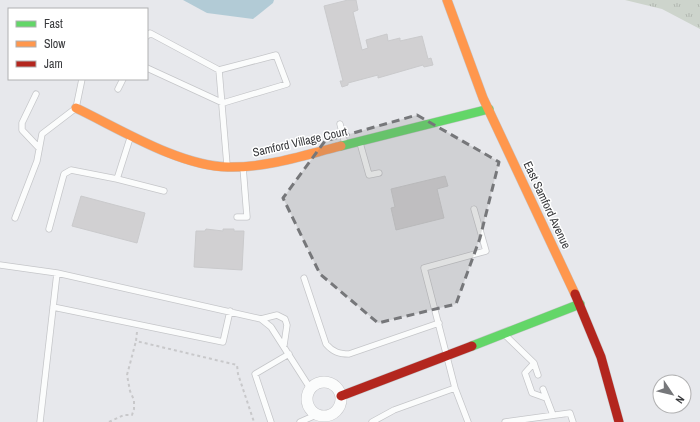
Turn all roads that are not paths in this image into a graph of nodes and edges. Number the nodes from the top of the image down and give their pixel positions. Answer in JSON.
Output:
{"nodes":[{"id":1,"x":447,"y":0,"type":"edge"},
{"id":2,"x":148,"y":35,"type":"edge"},
{"id":3,"x":148,"y":68,"type":"edge"},
{"id":4,"x":219,"y":70,"type":"junction"},
{"id":5,"x":82,"y":80,"type":"edge"},
{"id":6,"x":122,"y":80,"type":"edge"},
{"id":7,"x":118,"y":89,"type":"dead end"},
{"id":8,"x":36,"y":94,"type":"dead end"},
{"id":9,"x":223,"y":103,"type":"junction"},
{"id":10,"x":76,"y":108,"type":"junction"},
{"id":11,"x":489,"y":109,"type":"junction"},
{"id":12,"x":340,"y":124,"type":"dead end"},
{"id":13,"x":132,"y":135,"type":"junction"},
{"id":14,"x":360,"y":141,"type":"junction"},
{"id":15,"x":345,"y":145,"type":"junction"},
{"id":16,"x":39,"y":148,"type":"junction"},
{"id":17,"x":227,"y":167,"type":"junction"},
{"id":18,"x":243,"y":167,"type":"junction"},
{"id":19,"x":379,"y":173,"type":"dead end"},
{"id":20,"x":117,"y":178,"type":"junction"},
{"id":21,"x":164,"y":191,"type":"dead end"},
{"id":22,"x":474,"y":209,"type":"dead end"},
{"id":23,"x":237,"y":217,"type":"dead end"},
{"id":24,"x":15,"y":218,"type":"dead end"},
{"id":25,"x":50,"y":229,"type":"dead end"},
{"id":26,"x":0,"y":265,"type":"edge"},
{"id":27,"x":57,"y":272,"type":"junction"},
{"id":28,"x":304,"y":278,"type":"dead end"},
{"id":29,"x":580,"y":304,"type":"junction"},
{"id":30,"x":53,"y":307,"type":"junction"},
{"id":31,"x":230,"y":311,"type":"junction"},
{"id":32,"x":261,"y":319,"type":"junction"},
{"id":33,"x":439,"y":323,"type":"junction"},
{"id":34,"x":504,"y":334,"type":"junction"},
{"id":35,"x":284,"y":346,"type":"junction"},
{"id":36,"x":289,"y":354,"type":"junction"},
{"id":37,"x":448,"y":355,"type":"junction"},
{"id":38,"x":534,"y":363,"type":"junction"},
{"id":39,"x":538,"y":374,"type":"dead end"},
{"id":40,"x":310,"y":388,"type":"junction"},
{"id":41,"x":455,"y":388,"type":"junction"},
{"id":42,"x":543,"y":389,"type":"dead end"},
{"id":43,"x":341,"y":396,"type":"junction"},
{"id":44,"x":546,"y":398,"type":"junction"},
{"id":45,"x":316,"y":415,"type":"junction"},
{"id":46,"x":553,"y":415,"type":"junction"},
{"id":47,"x":40,"y":422,"type":"edge"},
{"id":48,"x":270,"y":422,"type":"edge"},
{"id":49,"x":300,"y":422,"type":"edge"},
{"id":50,"x":372,"y":422,"type":"edge"},
{"id":51,"x":468,"y":422,"type":"edge"},
{"id":52,"x":506,"y":422,"type":"edge"},
{"id":53,"x":572,"y":422,"type":"edge"},
{"id":54,"x":619,"y":422,"type":"edge"}],
"edges":[{"from":1,"to":11,"type":"street","name":"East Samford Avenue"},
{"from":2,"to":4,"type":"lane"},
{"from":3,"to":9,"type":"lane"},
{"from":4,"to":9,"type":"lane"},
{"from":4,"to":9,"type":"lane"},
{"from":5,"to":10,"type":"lane"},
{"from":6,"to":7,"type":"lane"},
{"from":8,"to":16,"type":"lane"},
{"from":9,"to":17,"type":"lane"},
{"from":10,"to":13,"type":"street","name":"Samford Village Court"},
{"from":10,"to":16,"type":"lane"},
{"from":11,"to":14,"type":"street","name":"Samford Village Court"},
{"from":11,"to":29,"type":"street","name":"East Samford Avenue"},
{"from":12,"to":15,"type":"lane"},
{"from":13,"to":17,"type":"street","name":"Samford Village Court"},
{"from":13,"to":20,"type":"lane"},
{"from":14,"to":15,"type":"street","name":"Samford Village Court"},
{"from":14,"to":19,"type":"lane"},
{"from":15,"to":18,"type":"street","name":"Samford Village Court"},
{"from":16,"to":24,"type":"lane"},
{"from":17,"to":18,"type":"street","name":"Samford Village Court"},
{"from":18,"to":23,"type":"lane"},
{"from":20,"to":21,"type":"lane"},
{"from":20,"to":25,"type":"lane"},
{"from":22,"to":33,"type":"lane"},
{"from":26,"to":27,"type":"lane"},
{"from":27,"to":30,"type":"lane"},
{"from":27,"to":31,"type":"lane"},
{"from":28,"to":33,"type":"lane"},
{"from":29,"to":34,"type":"street"},
{"from":29,"to":54,"type":"street","name":"East Samford Avenue"},
{"from":30,"to":31,"type":"lane"},
{"from":30,"to":47,"type":"lane"},
{"from":31,"to":32,"type":"lane"},
{"from":32,"to":35,"type":"lane"},
{"from":32,"to":35,"type":"lane"},
{"from":33,"to":37,"type":"lane"},
{"from":34,"to":37,"type":"street"},
{"from":34,"to":38,"type":"lane"},
{"from":35,"to":36,"type":"lane"},
{"from":36,"to":40,"type":"lane"},
{"from":36,"to":48,"type":"lane"},
{"from":37,"to":41,"type":"lane"},
{"from":37,"to":43,"type":"street"},
{"from":38,"to":39,"type":"lane"},
{"from":38,"to":44,"type":"lane"},
{"from":40,"to":43,"type":"street"},
{"from":40,"to":45,"type":"street"},
{"from":41,"to":50,"type":"lane"},
{"from":41,"to":51,"type":"lane"},
{"from":42,"to":44,"type":"lane"},
{"from":43,"to":45,"type":"street"},
{"from":44,"to":46,"type":"lane"},
{"from":45,"to":49,"type":"lane"},
{"from":46,"to":52,"type":"lane"},
{"from":46,"to":53,"type":"lane"}]}
